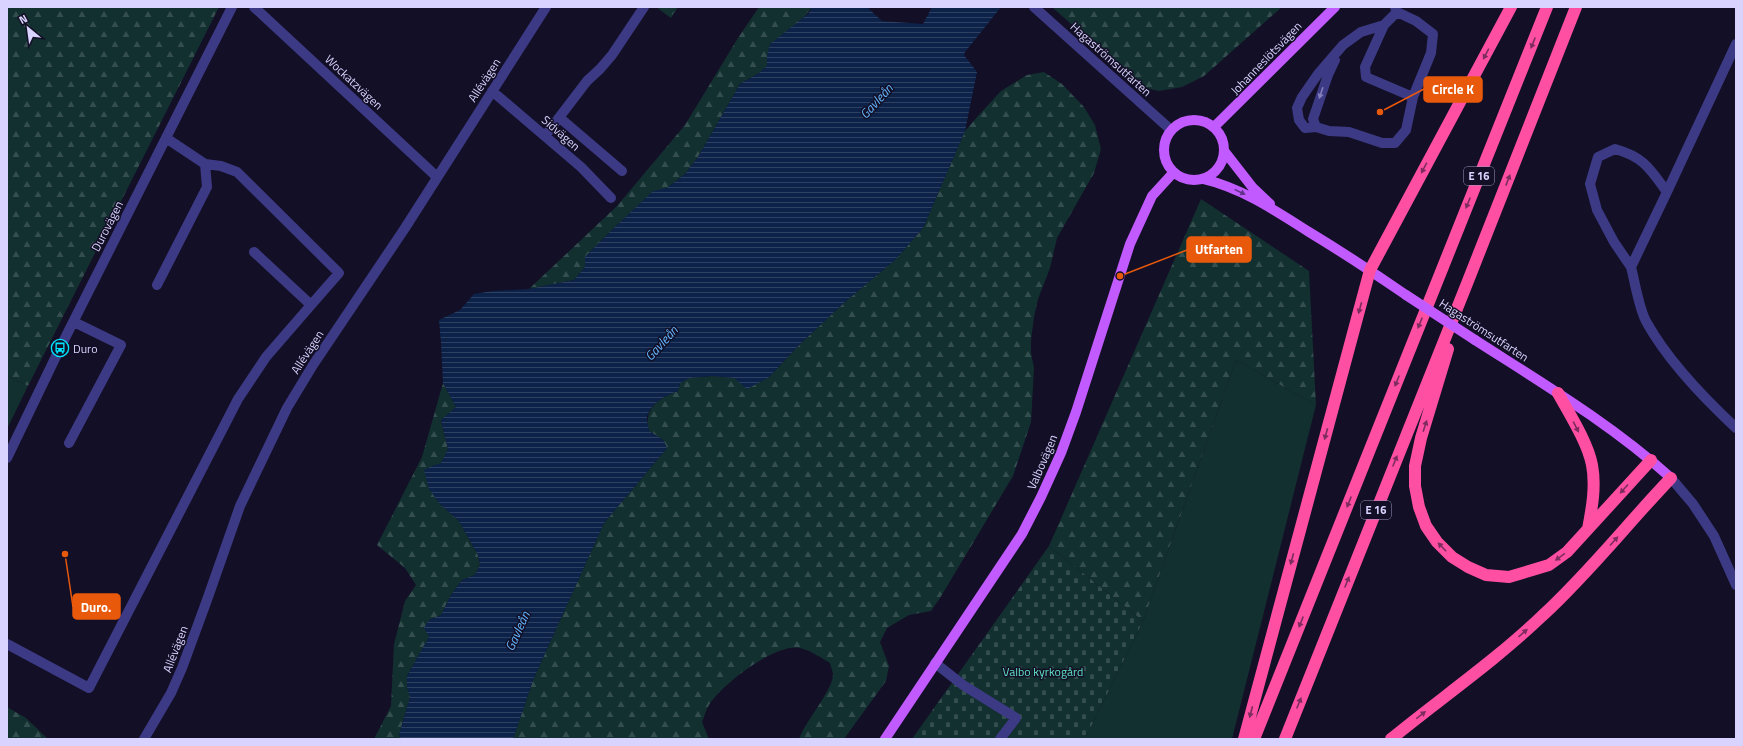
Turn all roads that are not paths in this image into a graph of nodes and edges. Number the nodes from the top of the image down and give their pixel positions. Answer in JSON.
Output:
{"nodes":[{"id":1,"x":232,"y":7,"type":"edge"},
{"id":2,"x":254,"y":7,"type":"edge"},
{"id":3,"x":546,"y":7,"type":"edge"},
{"id":4,"x":644,"y":7,"type":"edge"},
{"id":5,"x":1034,"y":7,"type":"edge"},
{"id":6,"x":1335,"y":7,"type":"edge"},
{"id":7,"x":1510,"y":7,"type":"edge"},
{"id":8,"x":1547,"y":7,"type":"edge"},
{"id":9,"x":1576,"y":7,"type":"edge"},
{"id":10,"x":1396,"y":9,"type":"edge"},
{"id":11,"x":1384,"y":25,"type":"junction"},
{"id":12,"x":1736,"y":44,"type":"edge"},
{"id":13,"x":1343,"y":45,"type":"junction"},
{"id":14,"x":492,"y":91,"type":"junction"},
{"id":15,"x":1413,"y":96,"type":"junction"},
{"id":16,"x":560,"y":118,"type":"junction"},
{"id":17,"x":1214,"y":127,"type":"junction"},
{"id":18,"x":1316,"y":128,"type":"junction"},
{"id":19,"x":1171,"y":130,"type":"junction"},
{"id":20,"x":545,"y":136,"type":"junction"},
{"id":21,"x":166,"y":138,"type":"junction"},
{"id":22,"x":1225,"y":152,"type":"junction"},
{"id":23,"x":205,"y":164,"type":"junction"},
{"id":24,"x":622,"y":171,"type":"dead end"},
{"id":25,"x":1173,"y":173,"type":"junction"},
{"id":26,"x":437,"y":177,"type":"junction"},
{"id":27,"x":1203,"y":179,"type":"junction"},
{"id":28,"x":1667,"y":192,"type":"junction"},
{"id":29,"x":611,"y":198,"type":"dead end"},
{"id":30,"x":1278,"y":213,"type":"junction"},
{"id":31,"x":254,"y":252,"type":"dead end"},
{"id":32,"x":1631,"y":267,"type":"junction"},
{"id":33,"x":1370,"y":270,"type":"junction"},
{"id":34,"x":1468,"y":281,"type":"junction"},
{"id":35,"x":157,"y":285,"type":"dead end"},
{"id":36,"x":311,"y":305,"type":"junction"},
{"id":37,"x":74,"y":322,"type":"junction"},
{"id":38,"x":1558,"y":393,"type":"junction"},
{"id":39,"x":1736,"y":428,"type":"edge"},
{"id":40,"x":69,"y":443,"type":"dead end"},
{"id":41,"x":7,"y":458,"type":"edge"},
{"id":42,"x":1651,"y":460,"type":"junction"},
{"id":43,"x":1671,"y":478,"type":"junction"},
{"id":44,"x":1587,"y":530,"type":"junction"},
{"id":45,"x":1736,"y":585,"type":"edge"},
{"id":46,"x":7,"y":644,"type":"edge"},
{"id":47,"x":935,"y":663,"type":"junction"},
{"id":48,"x":144,"y":739,"type":"edge"},
{"id":49,"x":885,"y":739,"type":"edge"},
{"id":50,"x":1000,"y":739,"type":"edge"},
{"id":51,"x":1244,"y":739,"type":"edge"},
{"id":52,"x":1254,"y":739,"type":"edge"},
{"id":53,"x":1285,"y":739,"type":"edge"},
{"id":54,"x":1391,"y":739,"type":"edge"}],
"edges":[{"from":1,"to":21,"type":"street","name":"Durovägen"},
{"from":2,"to":26,"type":"street","name":"Wockatzvägen"},
{"from":3,"to":14,"type":"street","name":"Allévägen"},
{"from":4,"to":16,"type":"street"},
{"from":5,"to":19,"type":"street","name":"Hagaströmsutfarten"},
{"from":6,"to":17,"type":"main road","name":"Johanneslötsvägen"},
{"from":7,"to":33,"type":"highway","one_way":true},
{"from":8,"to":52,"type":"highway","number":"E 16","one_way":true},
{"from":34,"to":9,"type":"highway","number":"E 16","one_way":true},
{"from":10,"to":11,"type":"street"},
{"from":10,"to":15,"type":"street"},
{"from":11,"to":13,"type":"street"},
{"from":11,"to":15,"type":"street"},
{"from":12,"to":28,"type":"street"},
{"from":13,"to":18,"type":"street","one_way":true},
{"from":13,"to":18,"type":"street"},
{"from":14,"to":20,"type":"street","name":"Sidvägen"},
{"from":14,"to":26,"type":"street","name":"Allévägen"},
{"from":15,"to":18,"type":"street"},
{"from":16,"to":20,"type":"street"},
{"from":16,"to":24,"type":"street"},
{"from":17,"to":19,"type":"main road"},
{"from":17,"to":22,"type":"main road","name":"Hagaströmsutfarten"},
{"from":19,"to":25,"type":"main road"},
{"from":20,"to":29,"type":"street","name":"Sidvägen"},
{"from":21,"to":23,"type":"street"},
{"from":21,"to":37,"type":"street","name":"Durovägen"},
{"from":22,"to":27,"type":"main road"},
{"from":22,"to":30,"type":"main road","name":"Hagaströmsutfarten"},
{"from":23,"to":35,"type":"street"},
{"from":23,"to":36,"type":"street"},
{"from":25,"to":27,"type":"main road","name":"Hagaströmsutfarten"},
{"from":25,"to":47,"type":"main road","name":"Valbovägen"},
{"from":26,"to":48,"type":"street","name":"Allévägen"},
{"from":27,"to":30,"type":"main road","name":"Hagaströmsutfarten","one_way":true},
{"from":28,"to":32,"type":"street"},
{"from":28,"to":32,"type":"street"},
{"from":30,"to":33,"type":"main road","name":"Hagaströmsutfarten"},
{"from":31,"to":36,"type":"street"},
{"from":32,"to":39,"type":"street"},
{"from":33,"to":38,"type":"main road","name":"Hagaströmsutfarten","bridge":true},
{"from":33,"to":51,"type":"highway","one_way":true},
{"from":44,"to":34,"type":"highway","one_way":true},
{"from":53,"to":34,"type":"highway","number":"E 16","one_way":true},
{"from":36,"to":46,"type":"street"},
{"from":37,"to":40,"type":"street"},
{"from":37,"to":41,"type":"street","name":"Durovägen"},
{"from":38,"to":42,"type":"main road","name":"Hagaströmsutfarten"},
{"from":38,"to":44,"type":"highway","one_way":true},
{"from":42,"to":43,"type":"main road","name":"Hagaströmsutfarten"},
{"from":42,"to":44,"type":"highway","one_way":true},
{"from":43,"to":45,"type":"street"},
{"from":54,"to":43,"type":"highway","one_way":true},
{"from":47,"to":49,"type":"main road","name":"Valbovägen"},
{"from":47,"to":50,"type":"street"}]}
